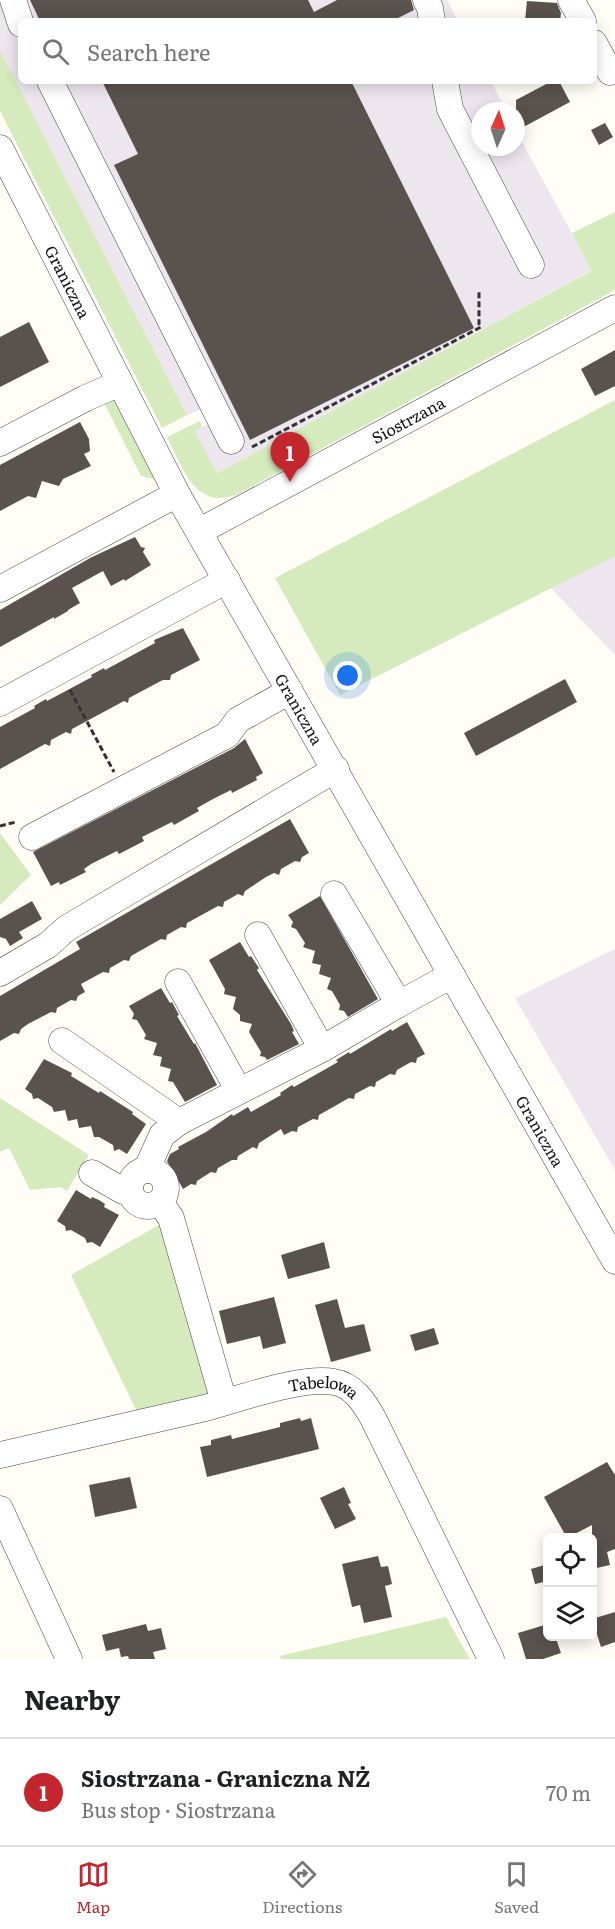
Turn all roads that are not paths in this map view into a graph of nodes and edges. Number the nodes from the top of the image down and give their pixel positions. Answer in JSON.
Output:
{"nodes":[{"id":1,"x":13,"y":0,"type":"edge"},
{"id":2,"x":426,"y":0,"type":"edge"},
{"id":3,"x":572,"y":0,"type":"edge"},
{"id":4,"x":19,"y":18,"type":"edge"},
{"id":5,"x":432,"y":18,"type":"edge"},
{"id":6,"x":581,"y":18,"type":"edge"},
{"id":7,"x":597,"y":48,"type":"edge"},
{"id":8,"x":610,"y":72,"type":"dead end"},
{"id":9,"x":52,"y":84,"type":"edge"},
{"id":10,"x":446,"y":84,"type":"edge"},
{"id":11,"x":0,"y":148,"type":"edge"},
{"id":12,"x":531,"y":265,"type":"dead end"},
{"id":13,"x":615,"y":308,"type":"edge"},
{"id":14,"x":120,"y":383,"type":"junction"},
{"id":15,"x":231,"y":441,"type":"road end"},
{"id":16,"x":0,"y":442,"type":"edge"},
{"id":17,"x":177,"y":494,"type":"junction"},
{"id":18,"x":200,"y":531,"type":"junction"},
{"id":19,"x":227,"y":580,"type":"junction"},
{"id":20,"x":0,"y":589,"type":"edge"},
{"id":21,"x":290,"y":691,"type":"junction"},
{"id":22,"x":0,"y":703,"type":"edge"},
{"id":23,"x":336,"y":769,"type":"junction"},
{"id":24,"x":32,"y":837,"type":"dead end"},
{"id":25,"x":334,"y":894,"type":"dead end"},
{"id":26,"x":258,"y":935,"type":"dead end"},
{"id":27,"x":0,"y":973,"type":"edge"},
{"id":28,"x":452,"y":975,"type":"junction"},
{"id":29,"x":178,"y":982,"type":"dead end"},
{"id":30,"x":399,"y":1004,"type":"junction"},
{"id":31,"x":62,"y":1041,"type":"dead end"},
{"id":32,"x":322,"y":1049,"type":"junction"},
{"id":33,"x":239,"y":1091,"type":"junction"},
{"id":34,"x":179,"y":1122,"type":"junction"},
{"id":35,"x":150,"y":1170,"type":"junction"},
{"id":36,"x":92,"y":1173,"type":"dead end"},
{"id":37,"x":130,"y":1191,"type":"junction"},
{"id":38,"x":160,"y":1202,"type":"junction"},
{"id":39,"x":615,"y":1261,"type":"edge"},
{"id":40,"x":224,"y":1402,"type":"junction"},
{"id":41,"x":0,"y":1455,"type":"edge"},
{"id":42,"x":0,"y":1509,"type":"edge"},
{"id":43,"x":69,"y":1659,"type":"edge"},
{"id":44,"x":491,"y":1659,"type":"edge"}],
"edges":[{"from":1,"to":4,"type":"street"},
{"from":2,"to":5,"type":"street"},
{"from":3,"to":6,"type":"street"},
{"from":7,"to":8,"type":"street"},
{"from":9,"to":15,"type":"street"},
{"from":10,"to":12,"type":"street"},
{"from":11,"to":14,"type":"street","name":"Graniczna"},
{"from":13,"to":18,"type":"street","name":"Siostrzana"},
{"from":14,"to":16,"type":"street"},
{"from":14,"to":17,"type":"street","name":"Graniczna"},
{"from":17,"to":18,"type":"street","name":"Graniczna"},
{"from":17,"to":20,"type":"street"},
{"from":18,"to":19,"type":"street","name":"Graniczna"},
{"from":19,"to":21,"type":"street","name":"Graniczna"},
{"from":19,"to":22,"type":"street"},
{"from":21,"to":23,"type":"street","name":"Graniczna"},
{"from":21,"to":24,"type":"street"},
{"from":23,"to":27,"type":"street"},
{"from":23,"to":28,"type":"street","name":"Graniczna"},
{"from":25,"to":30,"type":"street"},
{"from":26,"to":32,"type":"street"},
{"from":28,"to":30,"type":"street"},
{"from":28,"to":39,"type":"street","name":"Graniczna"},
{"from":29,"to":33,"type":"street"},
{"from":30,"to":32,"type":"street"},
{"from":31,"to":34,"type":"street"},
{"from":32,"to":33,"type":"street"},
{"from":33,"to":34,"type":"street"},
{"from":34,"to":35,"type":"street"},
{"from":35,"to":37,"type":"street"},
{"from":35,"to":38,"type":"street"},
{"from":36,"to":37,"type":"street"},
{"from":37,"to":38,"type":"street"},
{"from":38,"to":40,"type":"street"},
{"from":40,"to":41,"type":"street","name":"Tabelowa"},
{"from":40,"to":44,"type":"street","name":"Tabelowa"},
{"from":42,"to":43,"type":"street"}]}
